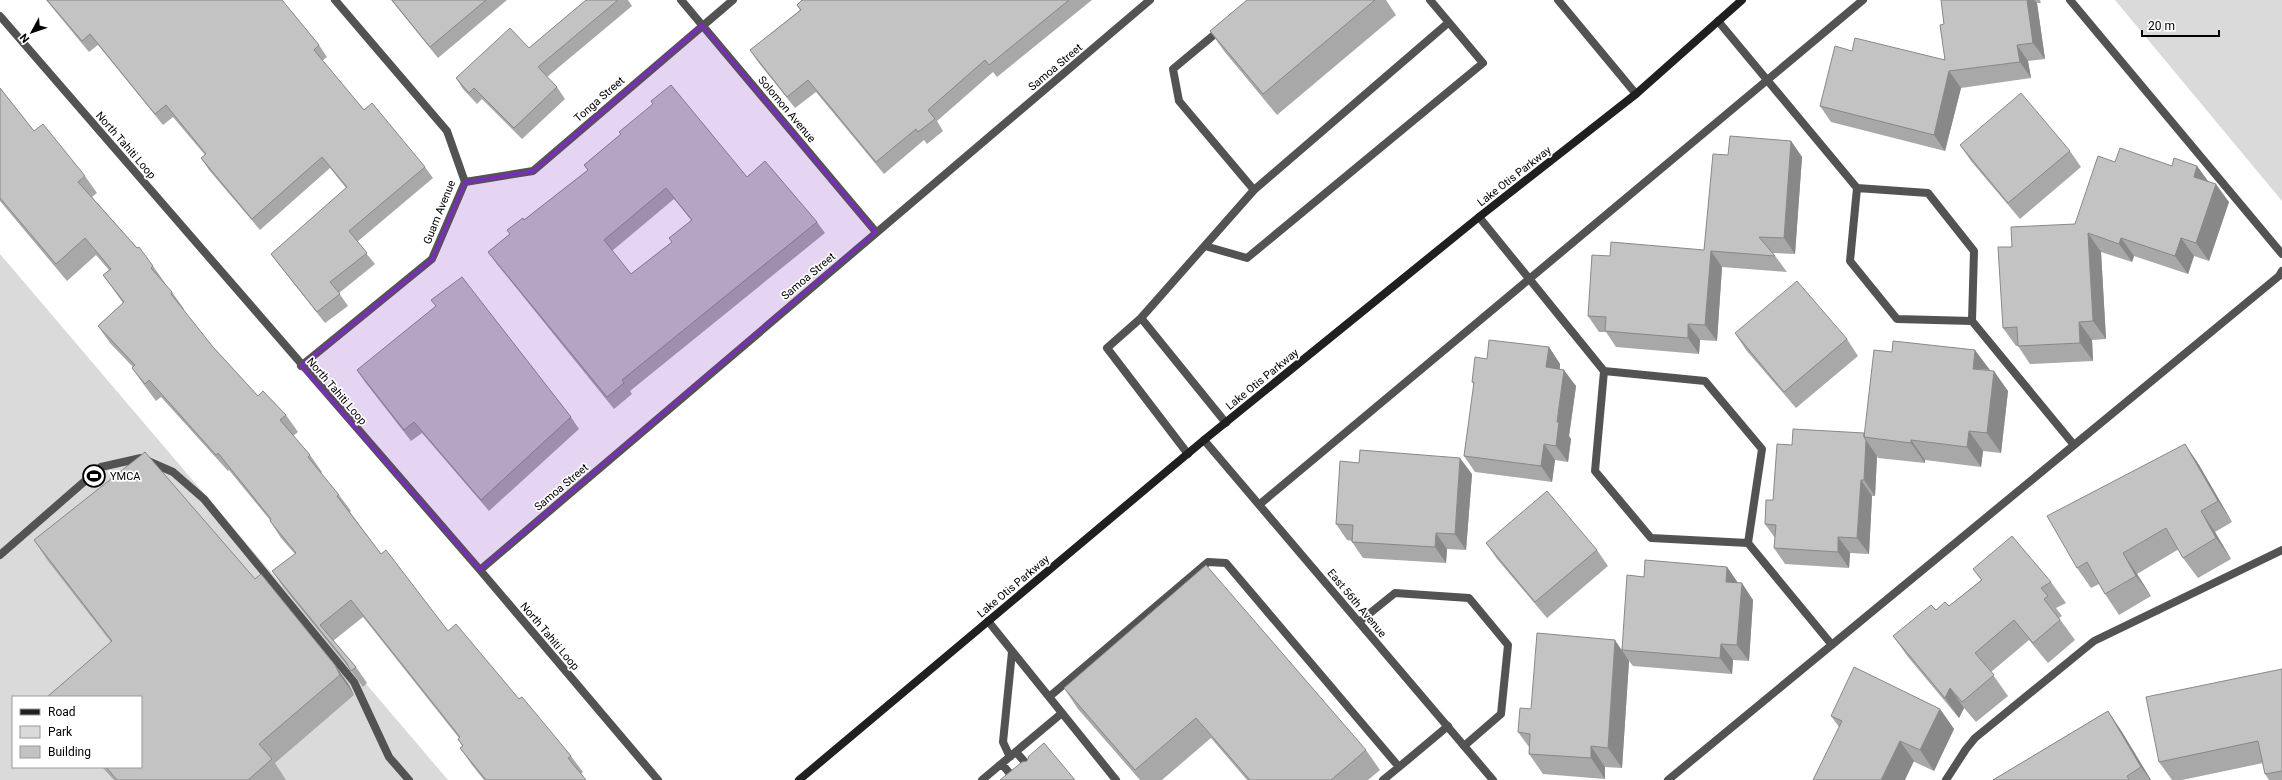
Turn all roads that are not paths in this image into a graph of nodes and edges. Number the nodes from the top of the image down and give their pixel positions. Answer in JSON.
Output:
{"nodes":[{"id":1,"x":335,"y":0,"type":"edge"},
{"id":2,"x":681,"y":0,"type":"edge"},
{"id":3,"x":733,"y":0,"type":"edge"},
{"id":4,"x":1150,"y":0,"type":"edge"},
{"id":5,"x":1430,"y":0,"type":"edge"},
{"id":6,"x":1558,"y":0,"type":"edge"},
{"id":7,"x":1742,"y":0,"type":"edge"},
{"id":8,"x":1864,"y":0,"type":"edge"},
{"id":9,"x":2070,"y":0,"type":"edge"},
{"id":10,"x":0,"y":16,"type":"edge"},
{"id":11,"x":1718,"y":21,"type":"junction"},
{"id":12,"x":1448,"y":24,"type":"junction"},
{"id":13,"x":702,"y":25,"type":"junction"},
{"id":14,"x":1226,"y":25,"type":"edge"},
{"id":15,"x":1767,"y":80,"type":"junction"},
{"id":16,"x":1636,"y":94,"type":"junction"},
{"id":17,"x":465,"y":182,"type":"junction"},
{"id":18,"x":1857,"y":188,"type":"junction"},
{"id":19,"x":1254,"y":190,"type":"junction"},
{"id":20,"x":1479,"y":217,"type":"junction"},
{"id":21,"x":876,"y":232,"type":"junction"},
{"id":22,"x":1205,"y":246,"type":"junction"},
{"id":23,"x":2282,"y":254,"type":"edge"},
{"id":24,"x":2282,"y":271,"type":"edge"},
{"id":25,"x":1529,"y":279,"type":"junction"},
{"id":26,"x":1141,"y":318,"type":"junction"},
{"id":27,"x":1972,"y":321,"type":"junction"},
{"id":28,"x":301,"y":366,"type":"junction"},
{"id":29,"x":1604,"y":371,"type":"junction"},
{"id":30,"x":1226,"y":423,"type":"junction"},
{"id":31,"x":1204,"y":440,"type":"junction"},
{"id":32,"x":2074,"y":445,"type":"junction"},
{"id":33,"x":1188,"y":454,"type":"junction"},
{"id":34,"x":1260,"y":504,"type":"junction"},
{"id":35,"x":1748,"y":543,"type":"junction"},
{"id":36,"x":2282,"y":550,"type":"edge"},
{"id":37,"x":0,"y":555,"type":"edge"},
{"id":38,"x":480,"y":570,"type":"junction"},
{"id":39,"x":988,"y":621,"type":"junction"},
{"id":40,"x":1359,"y":622,"type":"junction"},
{"id":41,"x":1832,"y":645,"type":"junction"},
{"id":42,"x":1012,"y":652,"type":"junction"},
{"id":43,"x":1049,"y":697,"type":"junction"},
{"id":44,"x":1062,"y":713,"type":"junction"},
{"id":45,"x":1448,"y":726,"type":"junction"},
{"id":46,"x":1464,"y":746,"type":"junction"},
{"id":47,"x":1013,"y":754,"type":"junction"},
{"id":48,"x":1002,"y":764,"type":"junction"},
{"id":49,"x":1398,"y":767,"type":"junction"},
{"id":50,"x":1038,"y":777,"type":"edge"},
{"id":51,"x":987,"y":779,"type":"edge"},
{"id":52,"x":409,"y":780,"type":"edge"},
{"id":53,"x":658,"y":780,"type":"edge"},
{"id":54,"x":799,"y":780,"type":"edge"},
{"id":55,"x":1015,"y":780,"type":"edge"},
{"id":56,"x":1116,"y":780,"type":"edge"},
{"id":57,"x":1383,"y":780,"type":"edge"},
{"id":58,"x":1493,"y":780,"type":"edge"},
{"id":59,"x":1668,"y":780,"type":"edge"},
{"id":60,"x":1946,"y":780,"type":"edge"}],
"edges":[{"from":1,"to":17,"type":"street","name":"Guam Avenue"},
{"from":2,"to":13,"type":"street","name":"Solomon Avenue"},
{"from":3,"to":13,"type":"street","name":"Tonga Street"},
{"from":4,"to":21,"type":"street","name":"Samoa Street"},
{"from":5,"to":12,"type":"street"},
{"from":6,"to":16,"type":"street"},
{"from":7,"to":11,"type":"main road","name":"Lake Otis Parkway"},
{"from":8,"to":15,"type":"street"},
{"from":9,"to":23,"type":"street"},
{"from":10,"to":28,"type":"street","name":"North Tahiti Loop"},
{"from":11,"to":15,"type":"street"},
{"from":11,"to":16,"type":"main road","name":"Lake Otis Parkway"},
{"from":12,"to":19,"type":"street"},
{"from":12,"to":22,"type":"street"},
{"from":13,"to":17,"type":"street","name":"Tonga Street"},
{"from":13,"to":21,"type":"street","name":"Solomon Avenue"},
{"from":14,"to":19,"type":"street"},
{"from":15,"to":18,"type":"street"},
{"from":15,"to":25,"type":"street"},
{"from":16,"to":20,"type":"main road","name":"Lake Otis Parkway"},
{"from":17,"to":28,"type":"street","name":"Guam Avenue"},
{"from":18,"to":27,"type":"street"},
{"from":18,"to":27,"type":"street"},
{"from":19,"to":22,"type":"street"},
{"from":20,"to":25,"type":"street"},
{"from":20,"to":30,"type":"main road","name":"Lake Otis Parkway"},
{"from":21,"to":38,"type":"street","name":"Samoa Street"},
{"from":22,"to":26,"type":"street"},
{"from":24,"to":32,"type":"street"},
{"from":25,"to":29,"type":"street"},
{"from":25,"to":34,"type":"street"},
{"from":26,"to":30,"type":"street"},
{"from":26,"to":33,"type":"street"},
{"from":27,"to":32,"type":"street"},
{"from":28,"to":38,"type":"street","name":"North Tahiti Loop"},
{"from":29,"to":35,"type":"street"},
{"from":29,"to":35,"type":"street"},
{"from":30,"to":31,"type":"main road","name":"Lake Otis Parkway"},
{"from":31,"to":33,"type":"main road","name":"Lake Otis Parkway"},
{"from":31,"to":34,"type":"street","name":"East 56th Avenue"},
{"from":32,"to":41,"type":"street"},
{"from":33,"to":39,"type":"main road","name":"Lake Otis Parkway"},
{"from":34,"to":40,"type":"street","name":"East 56th Avenue"},
{"from":35,"to":41,"type":"street"},
{"from":36,"to":60,"type":"street"},
{"from":37,"to":52,"type":"street"},
{"from":38,"to":53,"type":"street","name":"North Tahiti Loop"},
{"from":39,"to":42,"type":"street"},
{"from":39,"to":54,"type":"main road","name":"Lake Otis Parkway"},
{"from":40,"to":45,"type":"street","name":"East 56th Avenue"},
{"from":40,"to":46,"type":"street"},
{"from":41,"to":59,"type":"street"},
{"from":42,"to":43,"type":"street"},
{"from":42,"to":47,"type":"street"},
{"from":43,"to":44,"type":"street"},
{"from":43,"to":49,"type":"street"},
{"from":44,"to":47,"type":"street"},
{"from":44,"to":56,"type":"street"},
{"from":45,"to":46,"type":"street","name":"East 56th Avenue"},
{"from":45,"to":49,"type":"street"},
{"from":46,"to":58,"type":"street","name":"East 56th Avenue"},
{"from":47,"to":48,"type":"street"},
{"from":47,"to":50,"type":"street"},
{"from":48,"to":51,"type":"street"},
{"from":48,"to":55,"type":"street"},
{"from":49,"to":57,"type":"street"}]}
